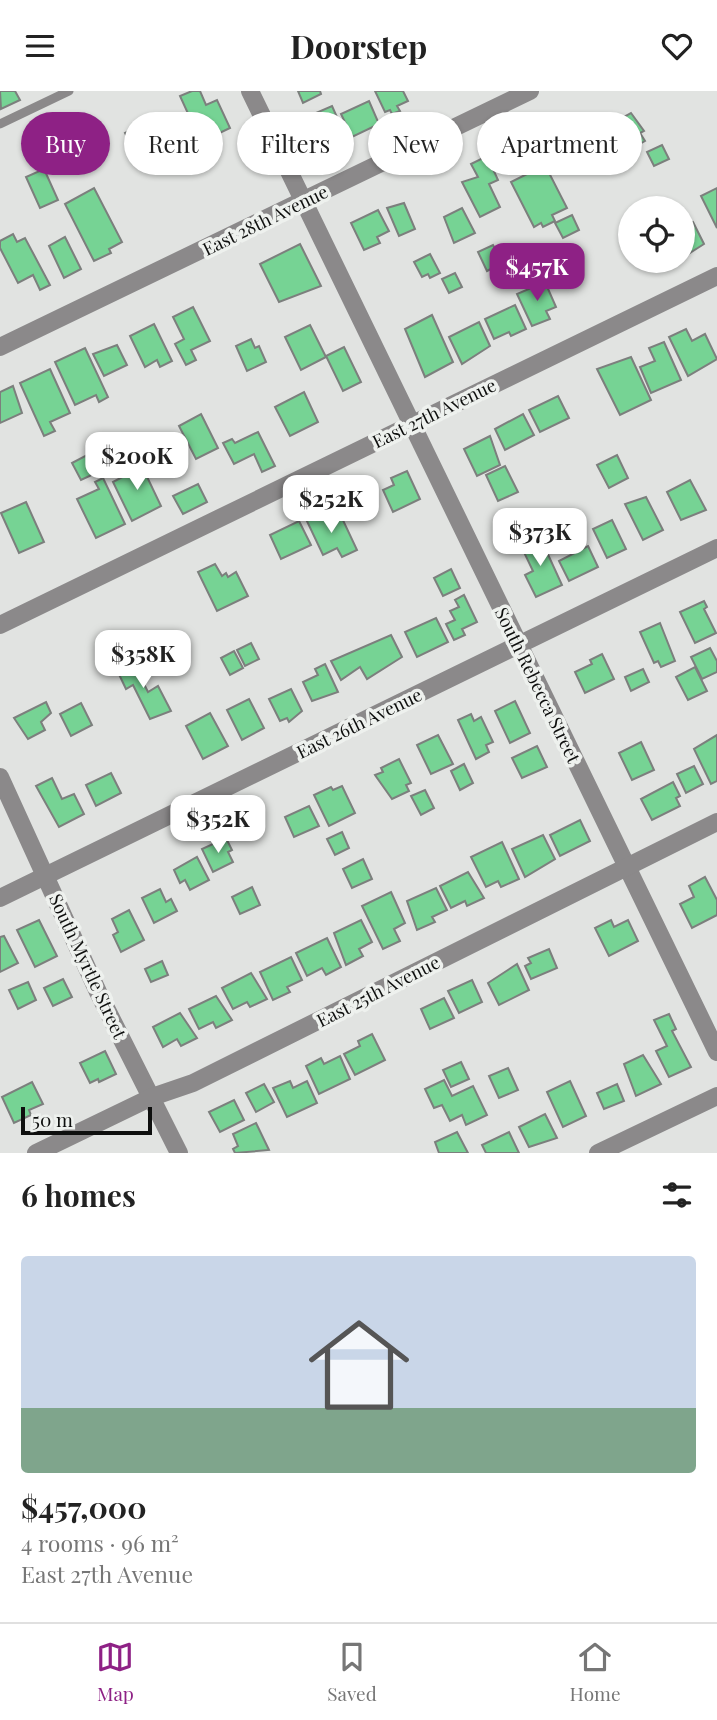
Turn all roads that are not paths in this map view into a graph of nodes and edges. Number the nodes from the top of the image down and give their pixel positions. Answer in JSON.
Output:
{"nodes":[{"id":1,"x":69,"y":91,"type":"edge"},
{"id":2,"x":250,"y":91,"type":"edge"},
{"id":3,"x":530,"y":91,"type":"edge"},
{"id":4,"x":0,"y":124,"type":"edge"},
{"id":5,"x":304,"y":201,"type":"junction"},
{"id":6,"x":717,"y":276,"type":"edge"},
{"id":7,"x":0,"y":347,"type":"edge"},
{"id":8,"x":414,"y":423,"type":"junction"},
{"id":9,"x":717,"y":548,"type":"edge"},
{"id":10,"x":0,"y":625,"type":"edge"},
{"id":11,"x":519,"y":645,"type":"junction"},
{"id":12,"x":0,"y":777,"type":"edge"},
{"id":13,"x":717,"y":822,"type":"edge"},
{"id":14,"x":627,"y":866,"type":"junction"},
{"id":15,"x":46,"y":876,"type":"junction"},
{"id":16,"x":0,"y":898,"type":"edge"},
{"id":17,"x":717,"y":1052,"type":"edge"},
{"id":18,"x":717,"y":1096,"type":"edge"},
{"id":19,"x":152,"y":1097,"type":"junction"},
{"id":20,"x":36,"y":1153,"type":"edge"},
{"id":21,"x":179,"y":1153,"type":"edge"},
{"id":22,"x":598,"y":1153,"type":"edge"}],
"edges":[{"from":1,"to":4,"type":"lane"},
{"from":2,"to":5,"type":"street","name":"South Rebecca Street"},
{"from":3,"to":5,"type":"street","name":"East 28th Avenue"},
{"from":5,"to":7,"type":"street","name":"East 28th Avenue"},
{"from":5,"to":8,"type":"street","name":"South Rebecca Street"},
{"from":6,"to":8,"type":"street","name":"East 27th Avenue"},
{"from":8,"to":10,"type":"street","name":"East 27th Avenue"},
{"from":8,"to":11,"type":"street","name":"South Rebecca Street"},
{"from":9,"to":11,"type":"street","name":"East 26th Avenue"},
{"from":11,"to":14,"type":"street","name":"South Rebecca Street"},
{"from":11,"to":15,"type":"street","name":"East 26th Avenue"},
{"from":12,"to":15,"type":"street","name":"South Myrtle Street"},
{"from":13,"to":14,"type":"street","name":"East 25th Avenue"},
{"from":14,"to":17,"type":"street","name":"South Rebecca Street"},
{"from":14,"to":19,"type":"street","name":"East 25th Avenue"},
{"from":15,"to":16,"type":"street","name":"East 26th Avenue"},
{"from":15,"to":19,"type":"street","name":"South Myrtle Street"},
{"from":18,"to":22,"type":"street"},
{"from":19,"to":20,"type":"street","name":"East 25th Avenue"},
{"from":19,"to":21,"type":"street","name":"South Myrtle Street"}]}
